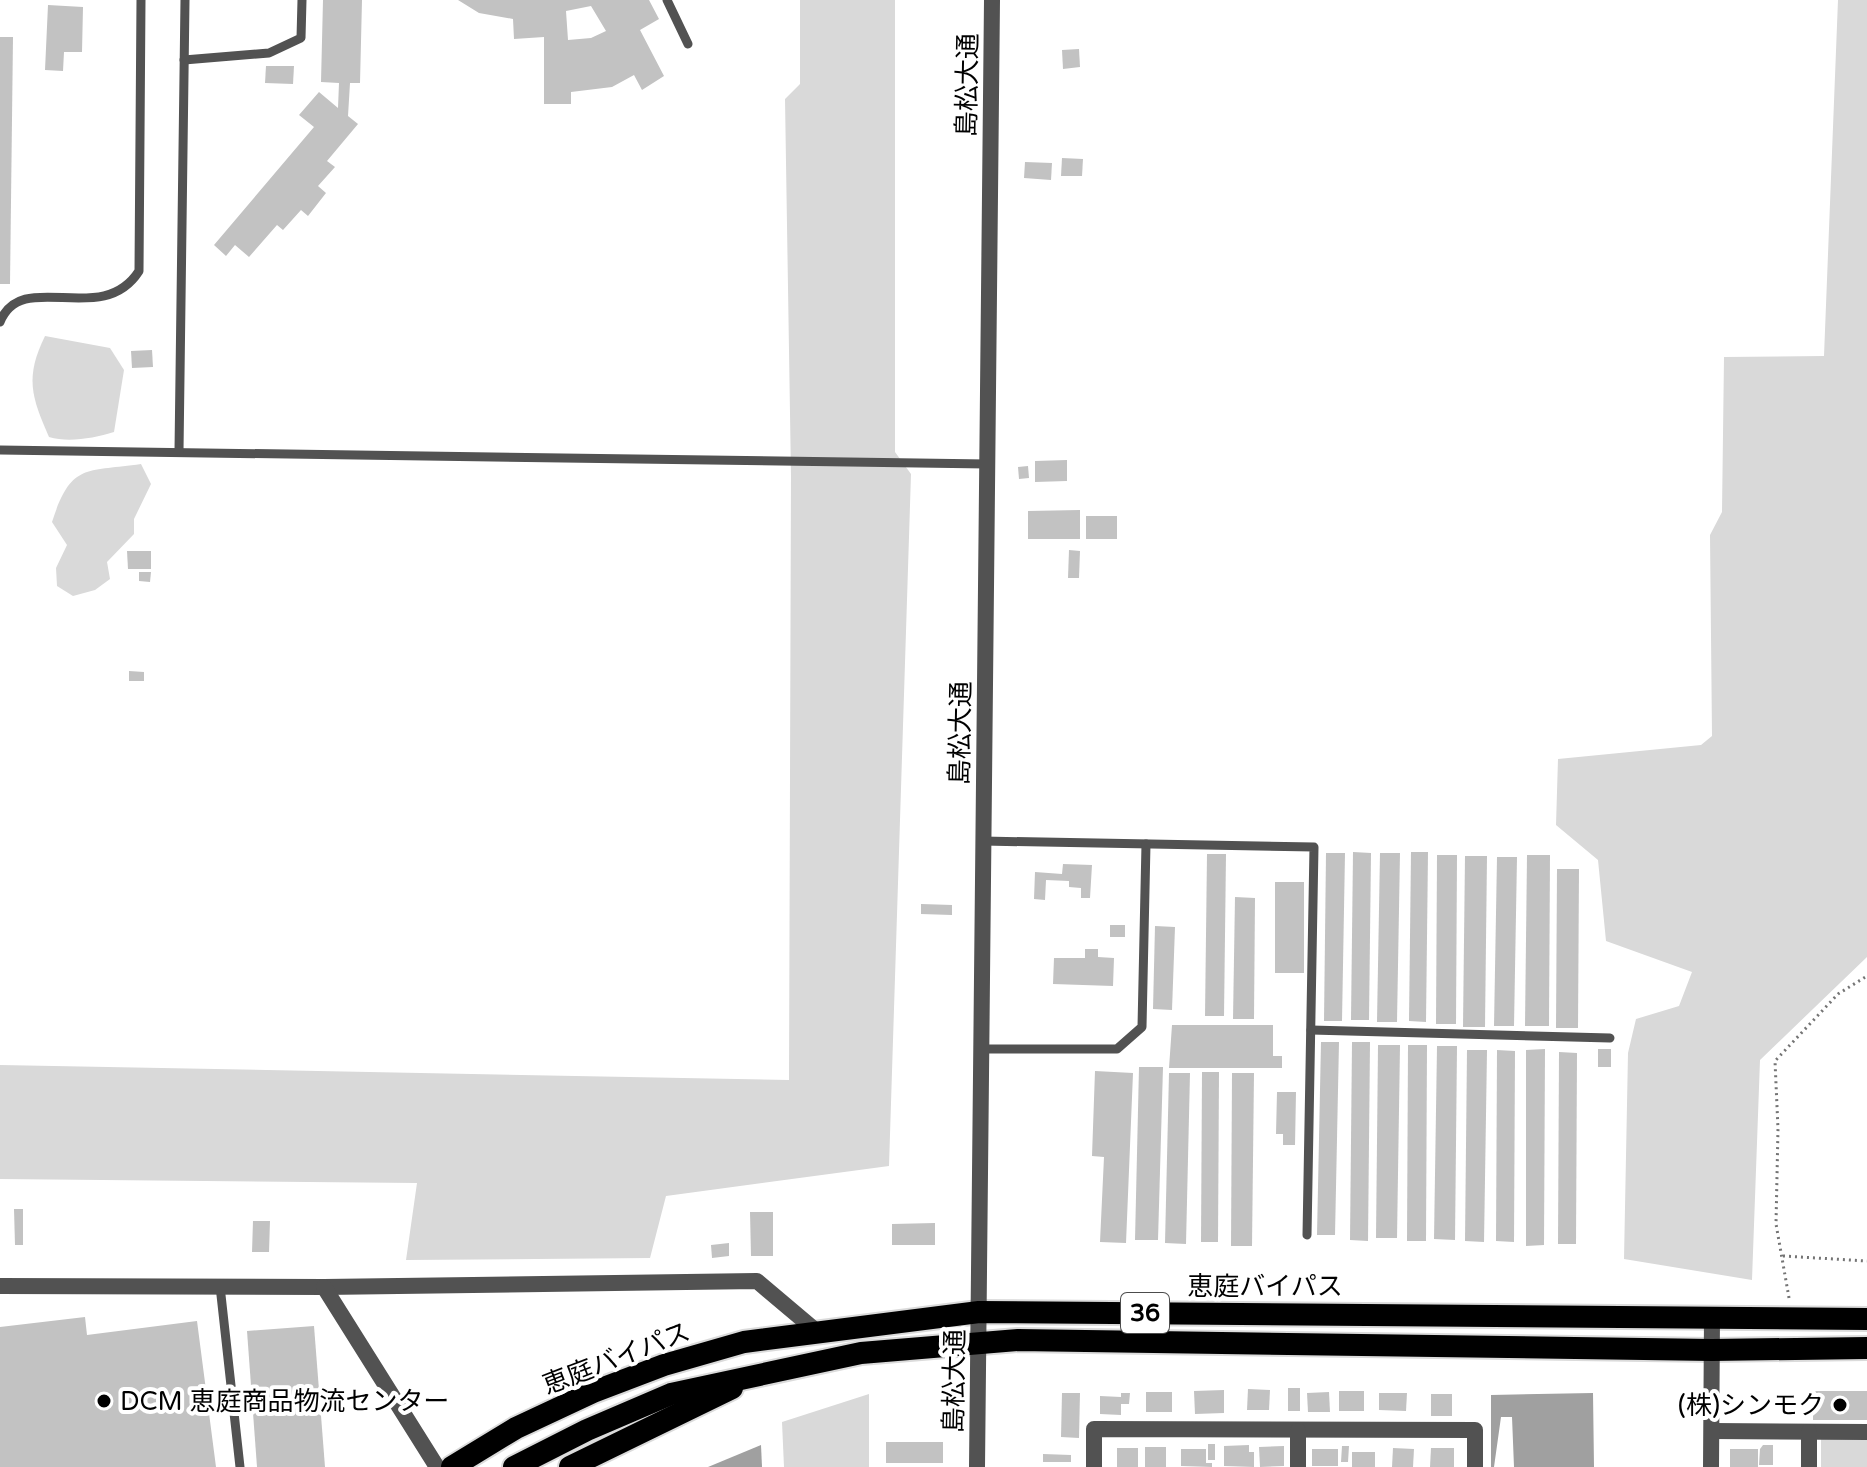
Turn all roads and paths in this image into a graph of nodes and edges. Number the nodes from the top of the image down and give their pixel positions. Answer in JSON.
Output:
{"nodes":[{"id":1,"x":141,"y":0,"type":"edge"},
{"id":2,"x":185,"y":0,"type":"edge"},
{"id":3,"x":302,"y":0,"type":"edge"},
{"id":4,"x":667,"y":0,"type":"edge"},
{"id":5,"x":992,"y":0,"type":"edge"},
{"id":6,"x":688,"y":44,"type":"dead end"},
{"id":7,"x":184,"y":60,"type":"junction"},
{"id":8,"x":0,"y":322,"type":"edge"},
{"id":9,"x":0,"y":450,"type":"edge"},
{"id":10,"x":179,"y":451,"type":"junction"},
{"id":11,"x":987,"y":464,"type":"junction"},
{"id":12,"x":983,"y":841,"type":"junction"},
{"id":13,"x":1146,"y":844,"type":"junction"},
{"id":14,"x":1867,"y":976,"type":"edge"},
{"id":15,"x":1311,"y":1030,"type":"junction"},
{"id":16,"x":1610,"y":1038,"type":"dead end"},
{"id":17,"x":981,"y":1049,"type":"junction"},
{"id":18,"x":1307,"y":1235,"type":"dead end"},
{"id":19,"x":1783,"y":1256,"type":"junction"},
{"id":20,"x":1867,"y":1261,"type":"edge"},
{"id":21,"x":0,"y":1286,"type":"edge"},
{"id":22,"x":220,"y":1286,"type":"junction"},
{"id":23,"x":324,"y":1287,"type":"junction"},
{"id":24,"x":979,"y":1312,"type":"junction"},
{"id":25,"x":1712,"y":1317,"type":"junction"},
{"id":26,"x":1789,"y":1318,"type":"junction"},
{"id":27,"x":1867,"y":1319,"type":"edge"},
{"id":28,"x":815,"y":1330,"type":"junction"},
{"id":29,"x":978,"y":1342,"type":"junction"},
{"id":30,"x":1867,"y":1348,"type":"edge"},
{"id":31,"x":1712,"y":1350,"type":"junction"},
{"id":32,"x":755,"y":1376,"type":"junction"},
{"id":33,"x":1298,"y":1431,"type":"junction"},
{"id":34,"x":1712,"y":1431,"type":"junction"},
{"id":35,"x":1809,"y":1432,"type":"junction"},
{"id":36,"x":1867,"y":1432,"type":"edge"},
{"id":37,"x":240,"y":1467,"type":"edge"},
{"id":38,"x":437,"y":1467,"type":"edge"},
{"id":39,"x":452,"y":1467,"type":"edge"},
{"id":40,"x":514,"y":1467,"type":"edge"},
{"id":41,"x":570,"y":1467,"type":"edge"},
{"id":42,"x":977,"y":1467,"type":"edge"},
{"id":43,"x":1094,"y":1467,"type":"edge"},
{"id":44,"x":1298,"y":1467,"type":"edge"},
{"id":45,"x":1475,"y":1467,"type":"edge"},
{"id":46,"x":1711,"y":1467,"type":"edge"},
{"id":47,"x":1809,"y":1467,"type":"edge"}],
"edges":[{"from":1,"to":8,"type":"lane"},
{"from":2,"to":7,"type":"lane"},
{"from":3,"to":7,"type":"lane"},
{"from":4,"to":6,"type":"lane"},
{"from":5,"to":11,"type":"street","name":"島松大通"},
{"from":7,"to":10,"type":"lane"},
{"from":9,"to":10,"type":"lane"},
{"from":10,"to":11,"type":"lane"},
{"from":11,"to":12,"type":"street","name":"島松大通"},
{"from":12,"to":13,"type":"lane"},
{"from":12,"to":17,"type":"street","name":"島松大通"},
{"from":13,"to":15,"type":"lane"},
{"from":13,"to":17,"type":"lane"},
{"from":14,"to":19,"type":"path"},
{"from":15,"to":16,"type":"lane"},
{"from":15,"to":18,"type":"lane"},
{"from":17,"to":24,"type":"street","name":"島松大通"},
{"from":19,"to":20,"type":"path"},
{"from":19,"to":26,"type":"path"},
{"from":21,"to":22,"type":"street"},
{"from":22,"to":23,"type":"street"},
{"from":22,"to":37,"type":"lane"},
{"from":23,"to":28,"type":"street"},
{"from":23,"to":38,"type":"street"},
{"from":24,"to":25,"type":"highway","name":"恵庭バイパス","number":"36"},
{"from":24,"to":28,"type":"highway","name":"恵庭バイパス","number":"36"},
{"from":24,"to":29,"type":"street","name":"島松大通"},
{"from":25,"to":26,"type":"highway","name":"恵庭バイパス","number":"36"},
{"from":25,"to":31,"type":"street"},
{"from":26,"to":27,"type":"highway","name":"恵庭バイパス","number":"36"},
{"from":28,"to":39,"type":"highway","name":"恵庭バイパス","number":"36"},
{"from":29,"to":31,"type":"highway","name":"恵庭バイパス","number":"36"},
{"from":29,"to":32,"type":"highway","name":"恵庭バイパス","number":"36"},
{"from":29,"to":42,"type":"street","name":"島松大通"},
{"from":30,"to":31,"type":"highway","name":"恵庭バイパス","number":"36"},
{"from":31,"to":34,"type":"street"},
{"from":32,"to":40,"type":"highway","name":"恵庭バイパス","number":"36"},
{"from":32,"to":41,"type":"highway"},
{"from":33,"to":43,"type":"street"},
{"from":33,"to":44,"type":"street"},
{"from":33,"to":45,"type":"street"},
{"from":34,"to":35,"type":"street"},
{"from":34,"to":46,"type":"street"},
{"from":35,"to":36,"type":"street"},
{"from":35,"to":47,"type":"street"}]}
